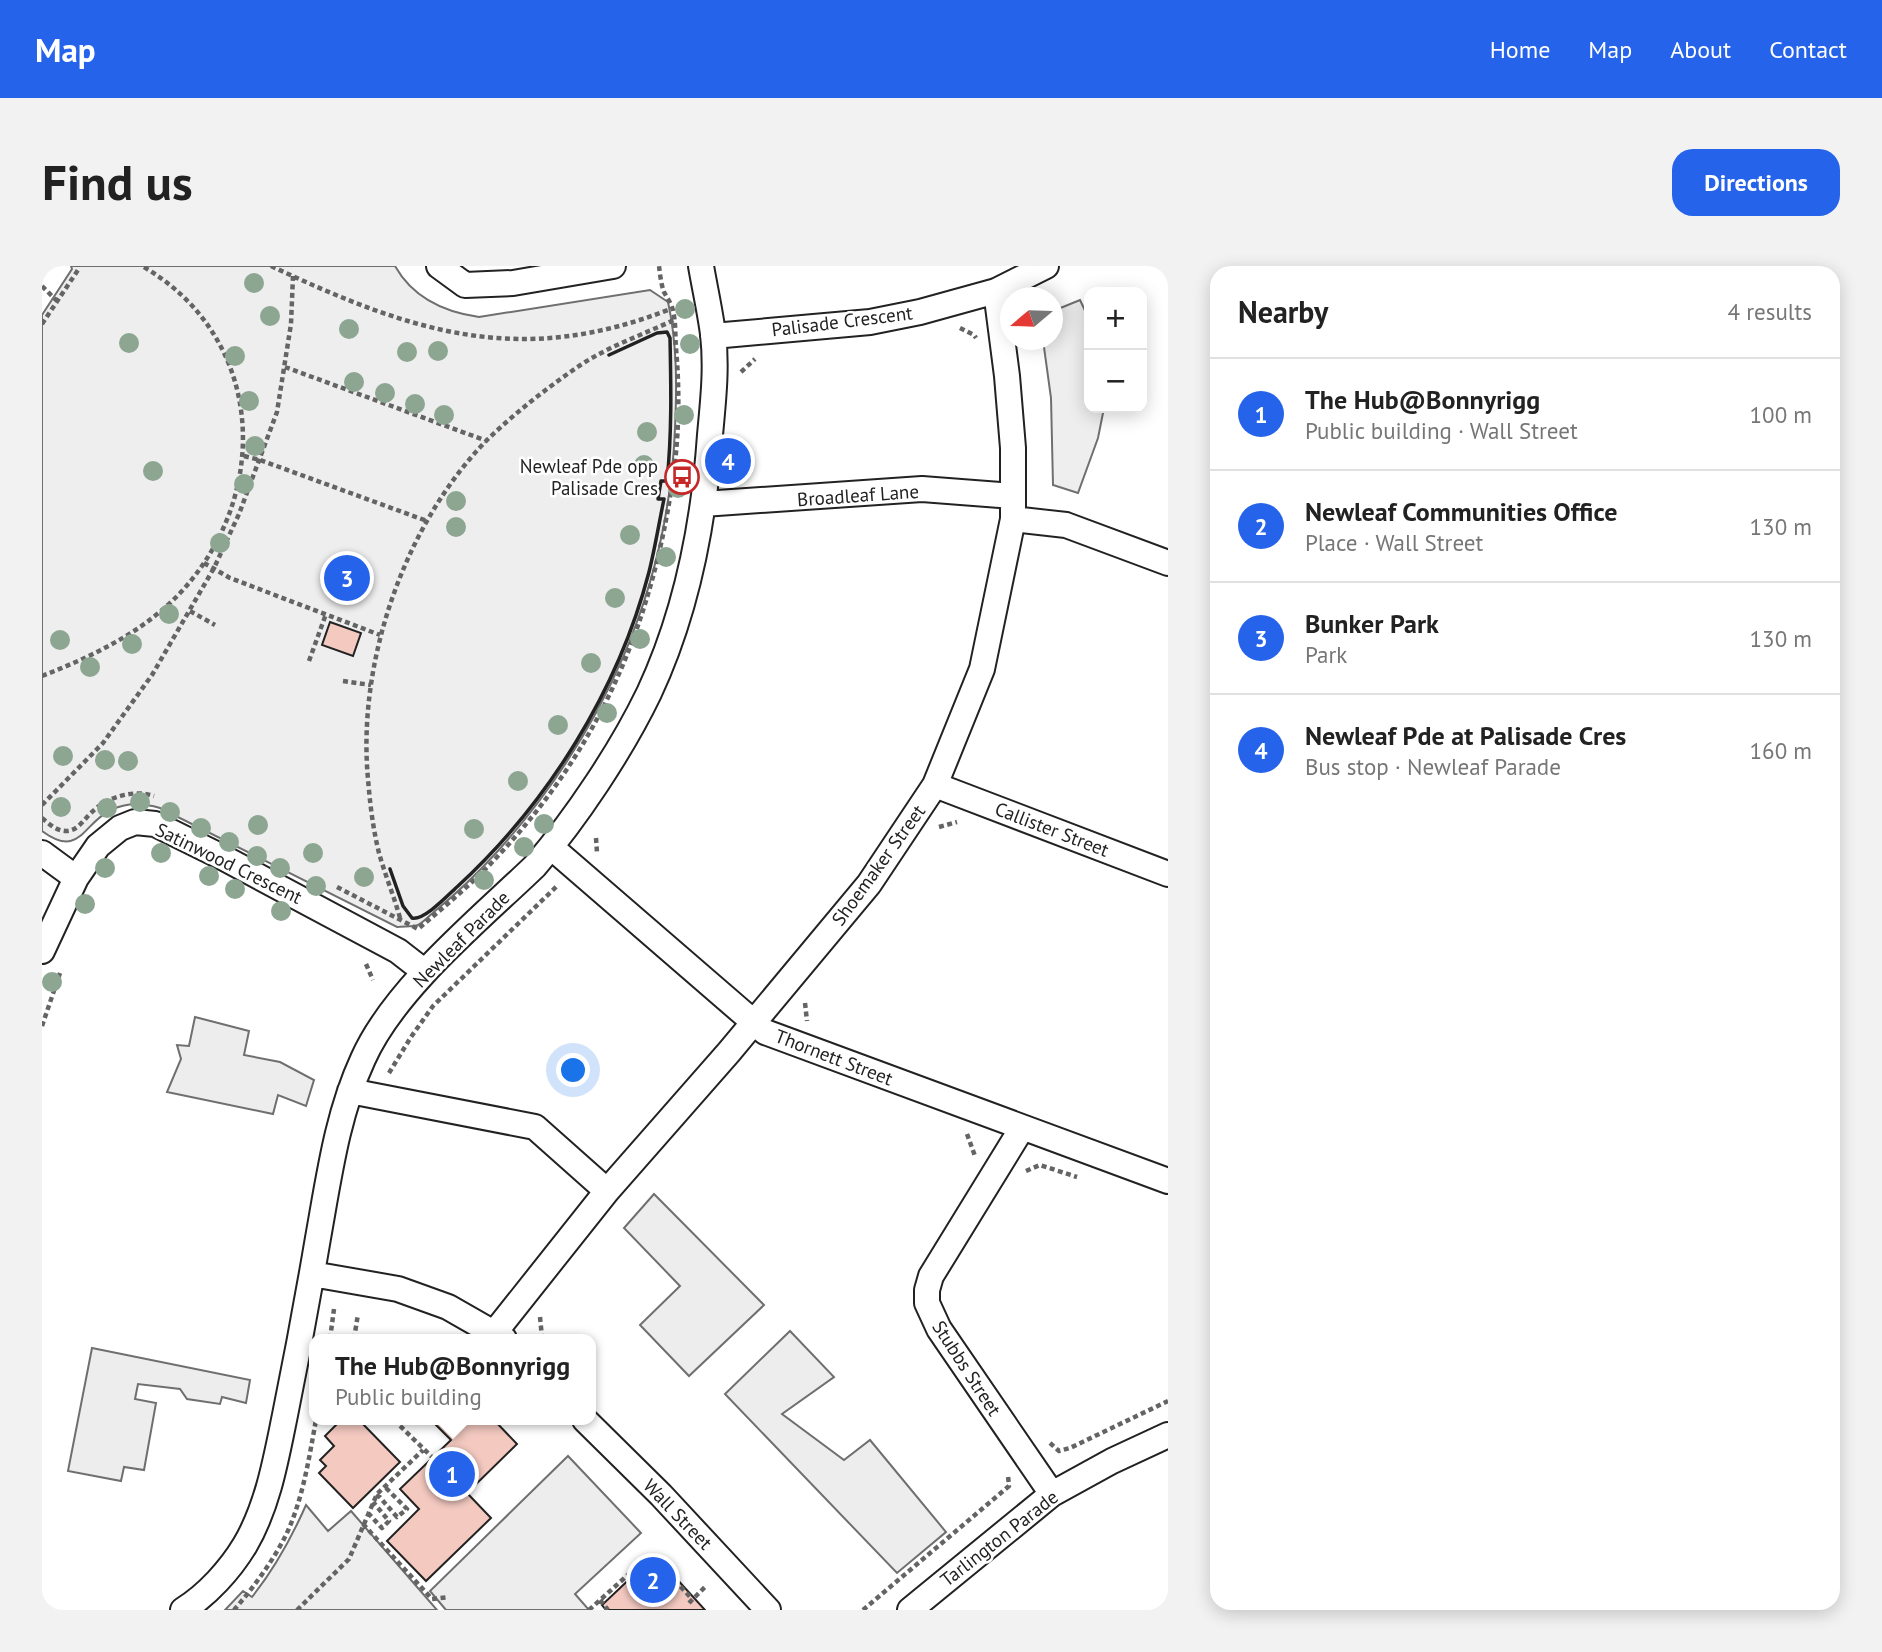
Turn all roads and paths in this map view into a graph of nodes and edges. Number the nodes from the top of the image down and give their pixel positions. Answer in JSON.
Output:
{"nodes":[{"id":1,"x":78,"y":266,"type":"edge"},
{"id":2,"x":142,"y":266,"type":"edge"},
{"id":3,"x":271,"y":266,"type":"edge"},
{"id":4,"x":439,"y":266,"type":"edge"},
{"id":5,"x":613,"y":266,"type":"edge"},
{"id":6,"x":659,"y":266,"type":"edge"},
{"id":7,"x":701,"y":266,"type":"edge"},
{"id":8,"x":1046,"y":266,"type":"edge"},
{"id":9,"x":293,"y":276,"type":"junction"},
{"id":10,"x":42,"y":286,"type":"edge"},
{"id":11,"x":996,"y":291,"type":"junction"},
{"id":12,"x":57,"y":301,"type":"junction"},
{"id":13,"x":673,"y":308,"type":"junction"},
{"id":14,"x":674,"y":320,"type":"junction"},
{"id":15,"x":42,"y":324,"type":"edge"},
{"id":16,"x":957,"y":327,"type":"dead end"},
{"id":17,"x":713,"y":336,"type":"junction"},
{"id":18,"x":978,"y":342,"type":"dead end"},
{"id":19,"x":765,"y":358,"type":"dead end"},
{"id":20,"x":285,"y":367,"type":"junction"},
{"id":21,"x":741,"y":372,"type":"dead end"},
{"id":22,"x":487,"y":441,"type":"junction"},
{"id":23,"x":244,"y":456,"type":"junction"},
{"id":24,"x":260,"y":460,"type":"junction"},
{"id":25,"x":703,"y":504,"type":"junction"},
{"id":26,"x":1013,"y":508,"type":"junction"},
{"id":27,"x":427,"y":521,"type":"junction"},
{"id":28,"x":204,"y":563,"type":"junction"},
{"id":29,"x":1168,"y":563,"type":"edge"},
{"id":30,"x":214,"y":568,"type":"junction"},
{"id":31,"x":190,"y":611,"type":"junction"},
{"id":32,"x":326,"y":614,"type":"junction"},
{"id":33,"x":215,"y":625,"type":"dead end"},
{"id":34,"x":380,"y":635,"type":"junction"},
{"id":35,"x":309,"y":661,"type":"dead end"},
{"id":36,"x":42,"y":676,"type":"edge"},
{"id":37,"x":344,"y":681,"type":"dead end"},
{"id":38,"x":371,"y":684,"type":"junction"},
{"id":39,"x":936,"y":785,"type":"junction"},
{"id":40,"x":42,"y":805,"type":"edge"},
{"id":41,"x":963,"y":823,"type":"dead end"},
{"id":42,"x":933,"y":834,"type":"dead end"},
{"id":43,"x":551,"y":847,"type":"junction"},
{"id":44,"x":42,"y":853,"type":"edge"},
{"id":45,"x":1168,"y":874,"type":"edge"},
{"id":46,"x":76,"y":878,"type":"junction"},
{"id":47,"x":557,"y":886,"type":"dead end"},
{"id":48,"x":401,"y":920,"type":"dead end"},
{"id":49,"x":418,"y":929,"type":"dead end"},
{"id":50,"x":52,"y":957,"type":"edge"},
{"id":51,"x":364,"y":958,"type":"dead end"},
{"id":52,"x":425,"y":972,"type":"junction"},
{"id":53,"x":373,"y":979,"type":"dead end"},
{"id":54,"x":805,"y":996,"type":"dead end"},
{"id":55,"x":754,"y":1021,"type":"junction"},
{"id":56,"x":42,"y":1026,"type":"edge"},
{"id":57,"x":816,"y":1027,"type":"dead end"},
{"id":58,"x":388,"y":1076,"type":"dead end"},
{"id":59,"x":349,"y":1091,"type":"junction"},
{"id":60,"x":1021,"y":1128,"type":"junction"},
{"id":61,"x":967,"y":1133,"type":"dead end"},
{"id":62,"x":975,"y":1157,"type":"dead end"},
{"id":63,"x":1025,"y":1172,"type":"dead end"},
{"id":64,"x":1079,"y":1178,"type":"dead end"},
{"id":65,"x":1168,"y":1181,"type":"edge"},
{"id":66,"x":607,"y":1191,"type":"junction"},
{"id":67,"x":312,"y":1273,"type":"junction"},
{"id":68,"x":334,"y":1311,"type":"dead end"},
{"id":69,"x":358,"y":1314,"type":"dead end"},
{"id":70,"x":331,"y":1334,"type":"edge"},
{"id":71,"x":355,"y":1334,"type":"edge"},
{"id":72,"x":495,"y":1334,"type":"edge"},
{"id":73,"x":500,"y":1334,"type":"edge"},
{"id":74,"x":1168,"y":1401,"type":"edge"},
{"id":75,"x":401,"y":1425,"type":"edge"},
{"id":76,"x":590,"y":1425,"type":"edge"},
{"id":77,"x":1168,"y":1435,"type":"edge"},
{"id":78,"x":1045,"y":1439,"type":"dead end"},
{"id":79,"x":424,"y":1450,"type":"junction"},
{"id":80,"x":433,"y":1458,"type":"dead end"},
{"id":81,"x":1007,"y":1471,"type":"dead end"},
{"id":82,"x":385,"y":1487,"type":"junction"},
{"id":83,"x":377,"y":1494,"type":"junction"},
{"id":84,"x":1052,"y":1494,"type":"junction"},
{"id":85,"x":373,"y":1502,"type":"junction"},
{"id":86,"x":368,"y":1513,"type":"junction"},
{"id":87,"x":363,"y":1524,"type":"junction"},
{"id":88,"x":705,"y":1587,"type":"dead end"},
{"id":89,"x":449,"y":1597,"type":"dead end"},
{"id":90,"x":599,"y":1600,"type":"junction"},
{"id":91,"x":183,"y":1610,"type":"edge"},
{"id":92,"x":297,"y":1610,"type":"edge"},
{"id":93,"x":589,"y":1610,"type":"edge"},
{"id":94,"x":608,"y":1610,"type":"edge"},
{"id":95,"x":768,"y":1610,"type":"edge"},
{"id":96,"x":863,"y":1610,"type":"edge"},
{"id":97,"x":909,"y":1610,"type":"edge"}],
"edges":[{"from":1,"to":12,"type":"path"},
{"from":2,"to":23,"type":"path"},
{"from":3,"to":9,"type":"path"},
{"from":4,"to":5,"type":"street"},
{"from":6,"to":13,"type":"path"},
{"from":7,"to":17,"type":"street","name":"Newleaf Parade"},
{"from":8,"to":11,"type":"street","name":"Palisade Crescent"},
{"from":9,"to":13,"type":"path"},
{"from":9,"to":20,"type":"path"},
{"from":10,"to":12,"type":"path"},
{"from":11,"to":17,"type":"street","name":"Palisade Crescent"},
{"from":11,"to":26,"type":"street","name":"Shoemaker Street"},
{"from":12,"to":15,"type":"path"},
{"from":13,"to":14,"type":"path"},
{"from":14,"to":22,"type":"path"},
{"from":14,"to":49,"type":"path"},
{"from":16,"to":18,"type":"path"},
{"from":17,"to":25,"type":"street","name":"Newleaf Parade"},
{"from":19,"to":21,"type":"path"},
{"from":20,"to":22,"type":"path"},
{"from":20,"to":24,"type":"path"},
{"from":22,"to":27,"type":"path"},
{"from":23,"to":24,"type":"path"},
{"from":23,"to":28,"type":"path"},
{"from":24,"to":27,"type":"path"},
{"from":24,"to":30,"type":"path"},
{"from":25,"to":26,"type":"street","name":"Broadleaf Lane"},
{"from":25,"to":43,"type":"street","name":"Newleaf Parade"},
{"from":26,"to":29,"type":"street","name":"Broadleaf Lane"},
{"from":26,"to":39,"type":"street","name":"Shoemaker Street"},
{"from":27,"to":34,"type":"path"},
{"from":28,"to":30,"type":"path"},
{"from":28,"to":36,"type":"path"},
{"from":30,"to":31,"type":"path"},
{"from":30,"to":32,"type":"path"},
{"from":31,"to":33,"type":"path"},
{"from":31,"to":40,"type":"path"},
{"from":32,"to":34,"type":"path"},
{"from":32,"to":35,"type":"path"},
{"from":34,"to":38,"type":"path"},
{"from":37,"to":38,"type":"path"},
{"from":38,"to":48,"type":"path"},
{"from":39,"to":45,"type":"street","name":"Callister Street"},
{"from":39,"to":55,"type":"street","name":"Shoemaker Street"},
{"from":41,"to":42,"type":"path"},
{"from":43,"to":52,"type":"street","name":"Newleaf Parade"},
{"from":43,"to":55,"type":"street","name":"Thornett Street"},
{"from":44,"to":46,"type":"street"},
{"from":46,"to":50,"type":"street","name":"Satinwood Crescent"},
{"from":46,"to":52,"type":"street","name":"Satinwood Crescent"},
{"from":47,"to":58,"type":"path"},
{"from":50,"to":56,"type":"path"},
{"from":51,"to":53,"type":"path"},
{"from":52,"to":59,"type":"street","name":"Newleaf Parade"},
{"from":54,"to":57,"type":"path"},
{"from":55,"to":60,"type":"street","name":"Thornett Street"},
{"from":55,"to":66,"type":"street","name":"Shoemaker Street"},
{"from":59,"to":66,"type":"street"},
{"from":59,"to":67,"type":"street","name":"Newleaf Parade"},
{"from":60,"to":65,"type":"street","name":"Thornett Street"},
{"from":60,"to":84,"type":"street","name":"Stubbs Street"},
{"from":61,"to":62,"type":"path"},
{"from":63,"to":64,"type":"path"},
{"from":66,"to":73,"type":"street","name":"Shoemaker Street"},
{"from":67,"to":72,"type":"street"},
{"from":67,"to":91,"type":"street","name":"Newleaf Parade"},
{"from":68,"to":70,"type":"path"},
{"from":69,"to":71,"type":"path"},
{"from":74,"to":78,"type":"path"},
{"from":75,"to":79,"type":"path"},
{"from":76,"to":95,"type":"street","name":"Wall Street"},
{"from":77,"to":84,"type":"street","name":"Tarlington Parade"},
{"from":79,"to":80,"type":"path"},
{"from":79,"to":82,"type":"path"},
{"from":81,"to":96,"type":"path"},
{"from":82,"to":83,"type":"path"},
{"from":82,"to":83,"type":"path"},
{"from":83,"to":85,"type":"path"},
{"from":84,"to":97,"type":"street","name":"Tarlington Parade"},
{"from":85,"to":86,"type":"path"},
{"from":85,"to":86,"type":"path"},
{"from":86,"to":87,"type":"path"},
{"from":87,"to":89,"type":"path"},
{"from":87,"to":92,"type":"path"},
{"from":88,"to":90,"type":"path"},
{"from":90,"to":93,"type":"path"},
{"from":90,"to":94,"type":"path"}]}
